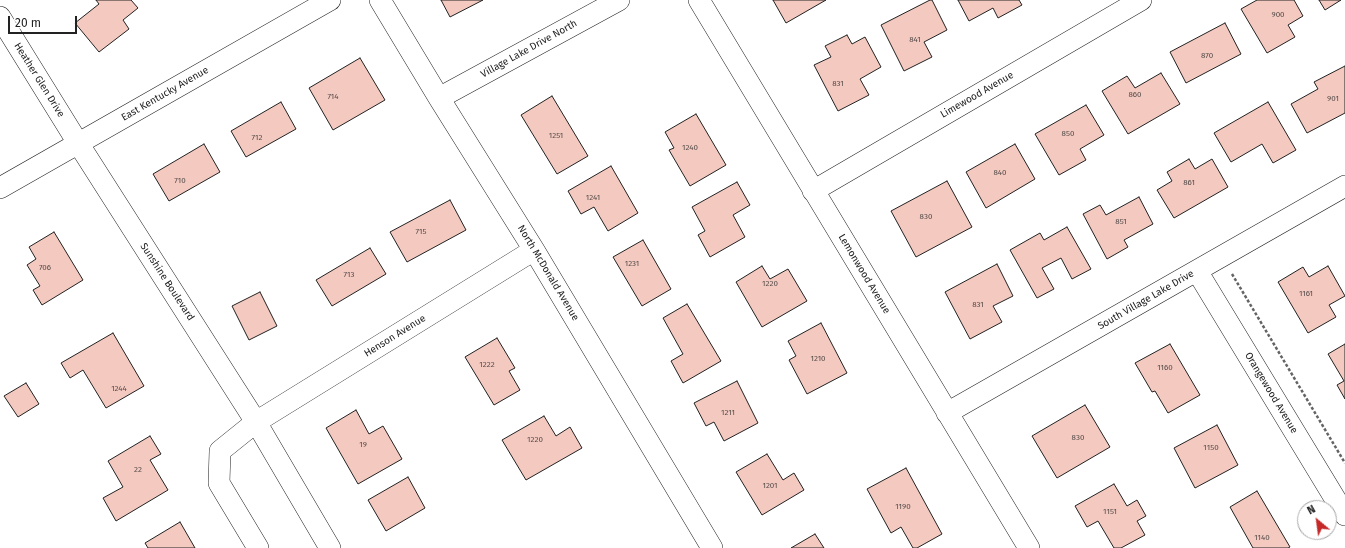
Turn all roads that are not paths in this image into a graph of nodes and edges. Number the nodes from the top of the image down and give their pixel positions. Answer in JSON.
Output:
{"nodes":[{"id":1,"x":330,"y":0,"type":"edge"},
{"id":2,"x":380,"y":0,"type":"edge"},
{"id":3,"x":619,"y":0,"type":"edge"},
{"id":4,"x":698,"y":0,"type":"edge"},
{"id":5,"x":1141,"y":0,"type":"edge"},
{"id":6,"x":0,"y":17,"type":"edge"},
{"id":7,"x":439,"y":98,"type":"junction"},
{"id":8,"x":78,"y":143,"type":"junction"},
{"id":9,"x":1345,"y":186,"type":"edge"},
{"id":10,"x":0,"y":188,"type":"edge"},
{"id":11,"x":813,"y":191,"type":"junction"},
{"id":12,"x":534,"y":250,"type":"junction"},
{"id":13,"x":1197,"y":271,"type":"junction"},
{"id":14,"x":947,"y":413,"type":"junction"},
{"id":15,"x":256,"y":422,"type":"junction"},
{"id":16,"x":1345,"y":515,"type":"edge"},
{"id":17,"x":258,"y":548,"type":"edge"},
{"id":18,"x":330,"y":548,"type":"edge"},
{"id":19,"x":712,"y":548,"type":"edge"},
{"id":20,"x":1028,"y":548,"type":"edge"}],
"edges":[{"from":1,"to":8,"type":"street","name":"East Kentucky Avenue"},
{"from":2,"to":7,"type":"street","name":"North McDonald Avenue"},
{"from":3,"to":7,"type":"street","name":"Village Lake Drive North"},
{"from":4,"to":11,"type":"street","name":"Lemonwood Avenue"},
{"from":5,"to":11,"type":"street","name":"Limewood Avenue"},
{"from":6,"to":8,"type":"street","name":"Heather Glen Drive"},
{"from":7,"to":12,"type":"street","name":"North McDonald Avenue"},
{"from":8,"to":10,"type":"street","name":"East Kentucky Avenue"},
{"from":8,"to":15,"type":"street","name":"Sunshine Boulevard"},
{"from":9,"to":13,"type":"street","name":"South Village Lake Drive"},
{"from":11,"to":14,"type":"street","name":"Lemonwood Avenue"},
{"from":12,"to":15,"type":"street","name":"Henson Avenue"},
{"from":12,"to":19,"type":"street","name":"North McDonald Avenue"},
{"from":13,"to":14,"type":"street","name":"South Village Lake Drive"},
{"from":13,"to":16,"type":"street","name":"Orangewood Avenue"},
{"from":14,"to":20,"type":"street","name":"Lemonwood Avenue"},
{"from":15,"to":17,"type":"street"},
{"from":15,"to":18,"type":"street","name":"Sunshine Boulevard"}]}
